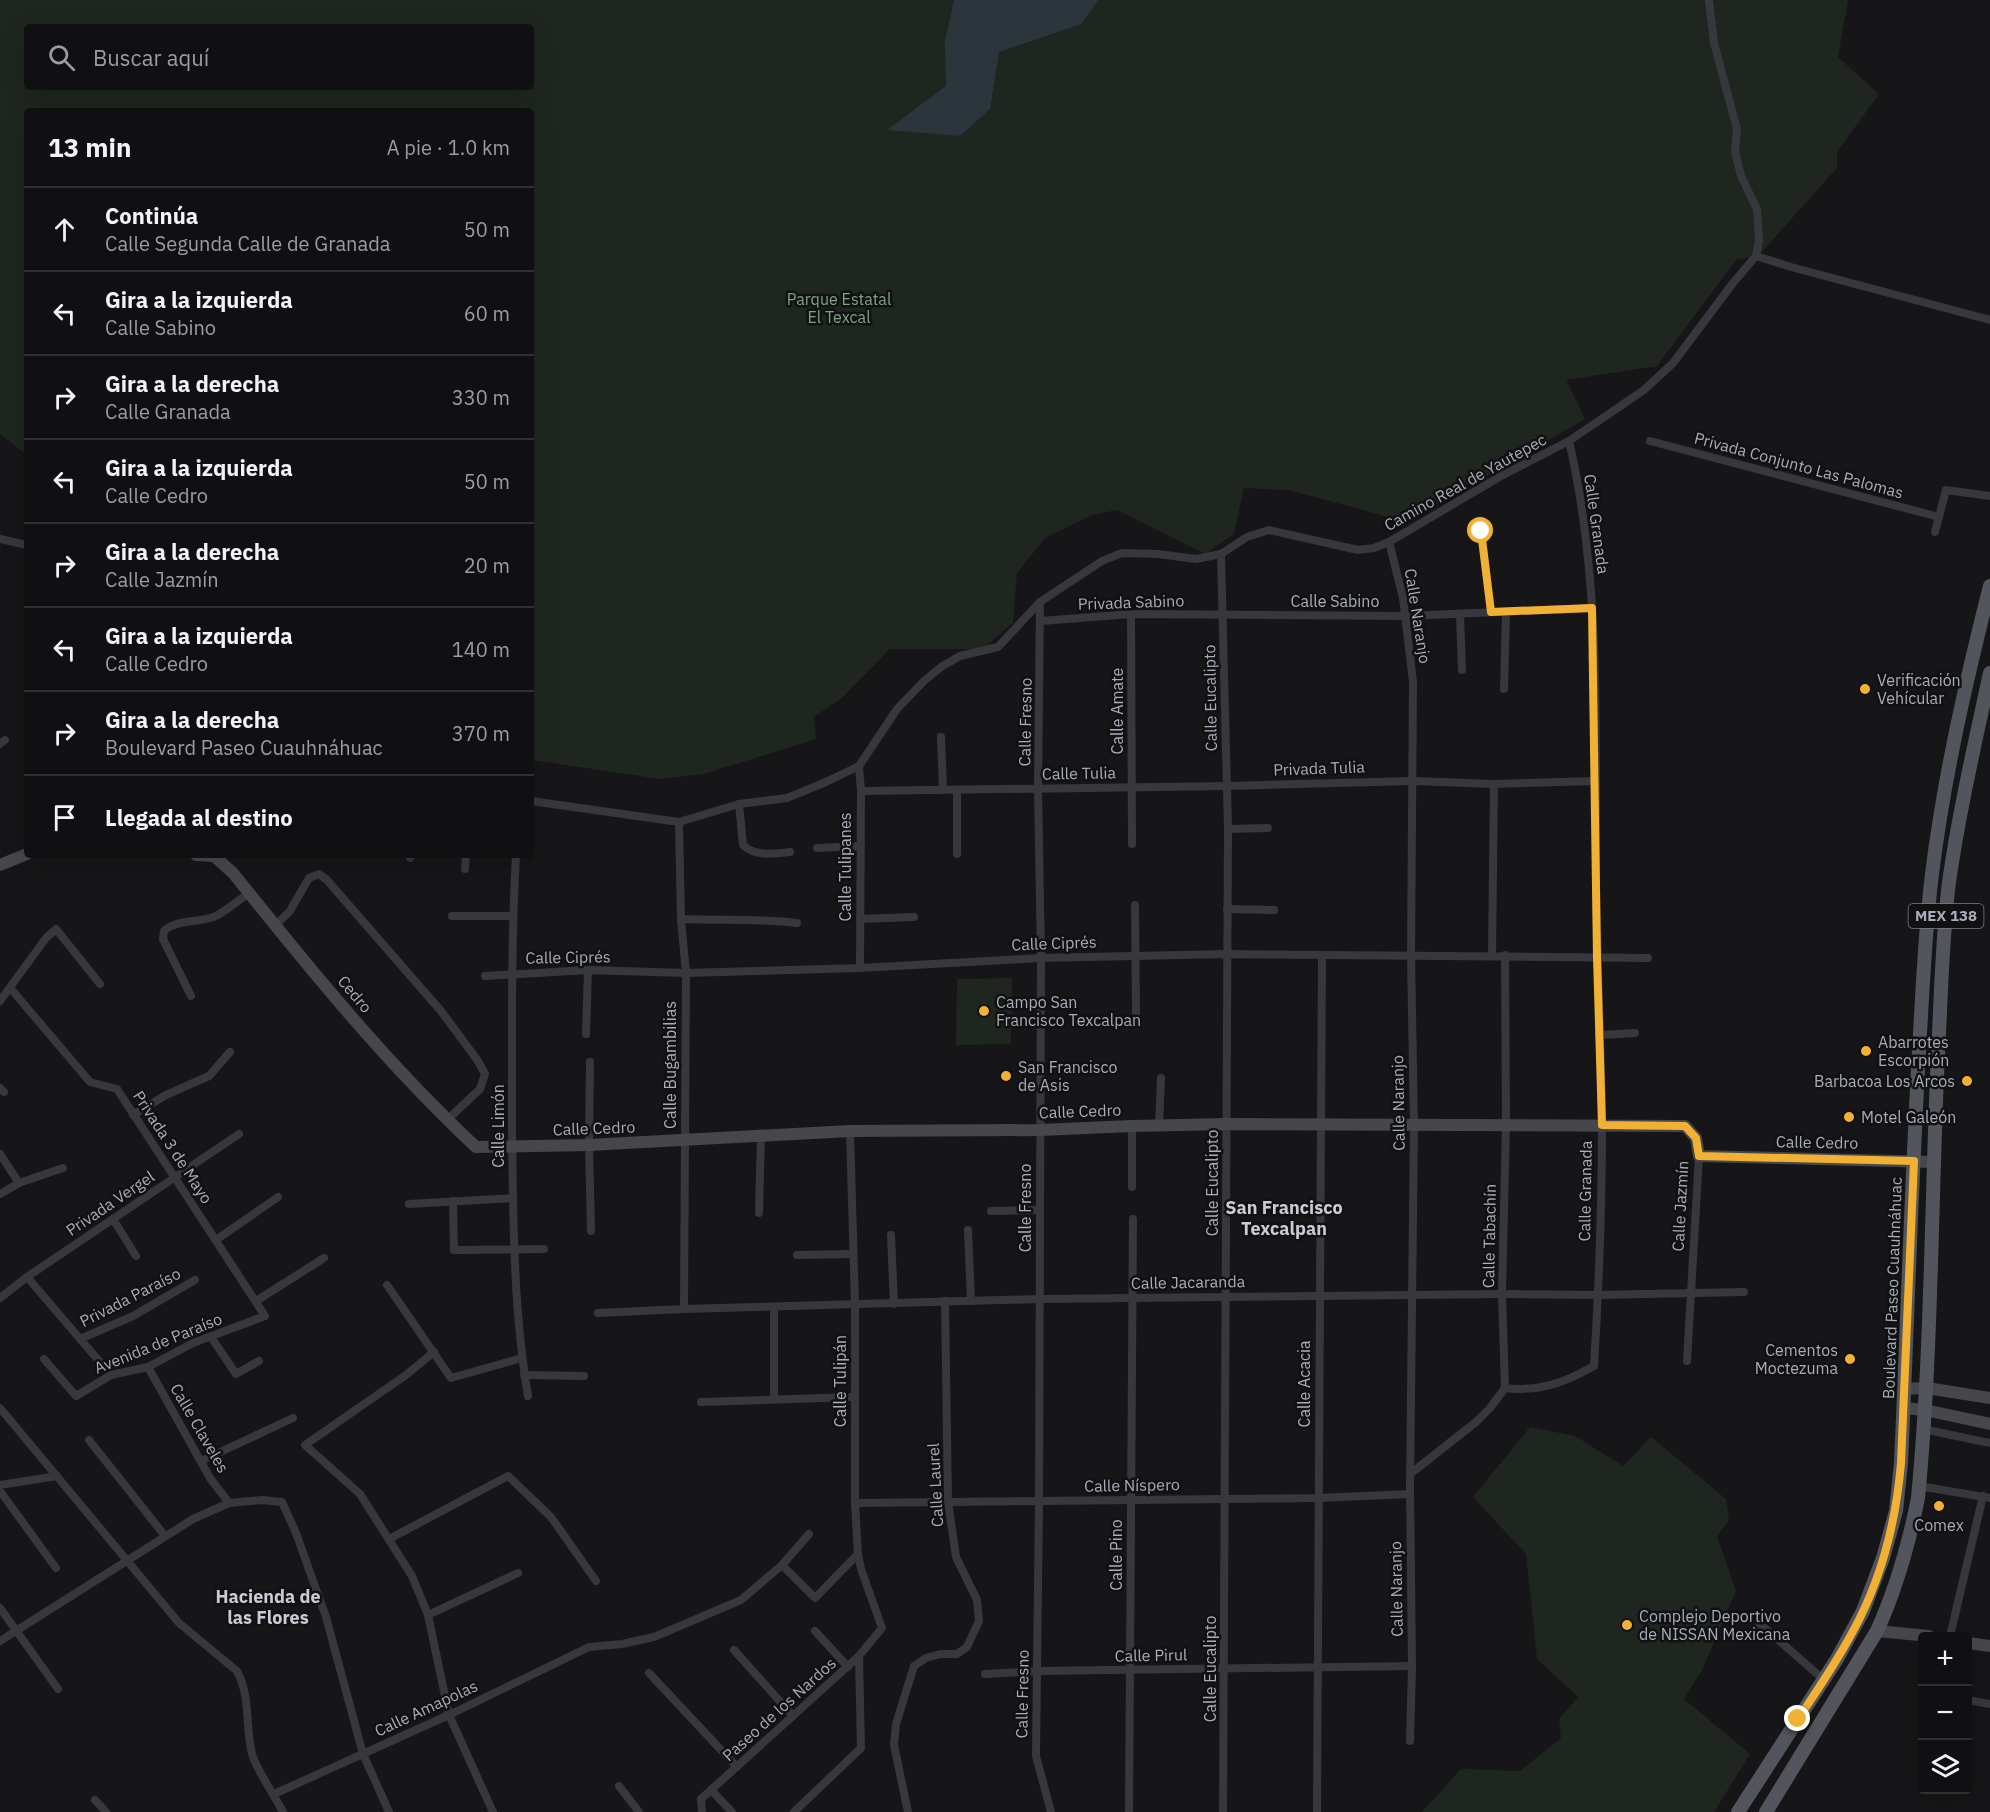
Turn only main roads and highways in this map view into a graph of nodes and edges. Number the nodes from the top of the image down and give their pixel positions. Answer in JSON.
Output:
{"nodes":[{"id":1,"x":1990,"y":586,"type":"edge"},
{"id":2,"x":1990,"y":673,"type":"edge"},
{"id":3,"x":1738,"y":1812,"type":"edge"},
{"id":4,"x":1766,"y":1812,"type":"edge"}],
"edges":[{"from":1,"to":3,"type":"main road","name":"Boulevard Paseo Cuauhnáhuac","number":"MEX 138"},
{"from":2,"to":4,"type":"main road","number":"MEX 138"}]}
